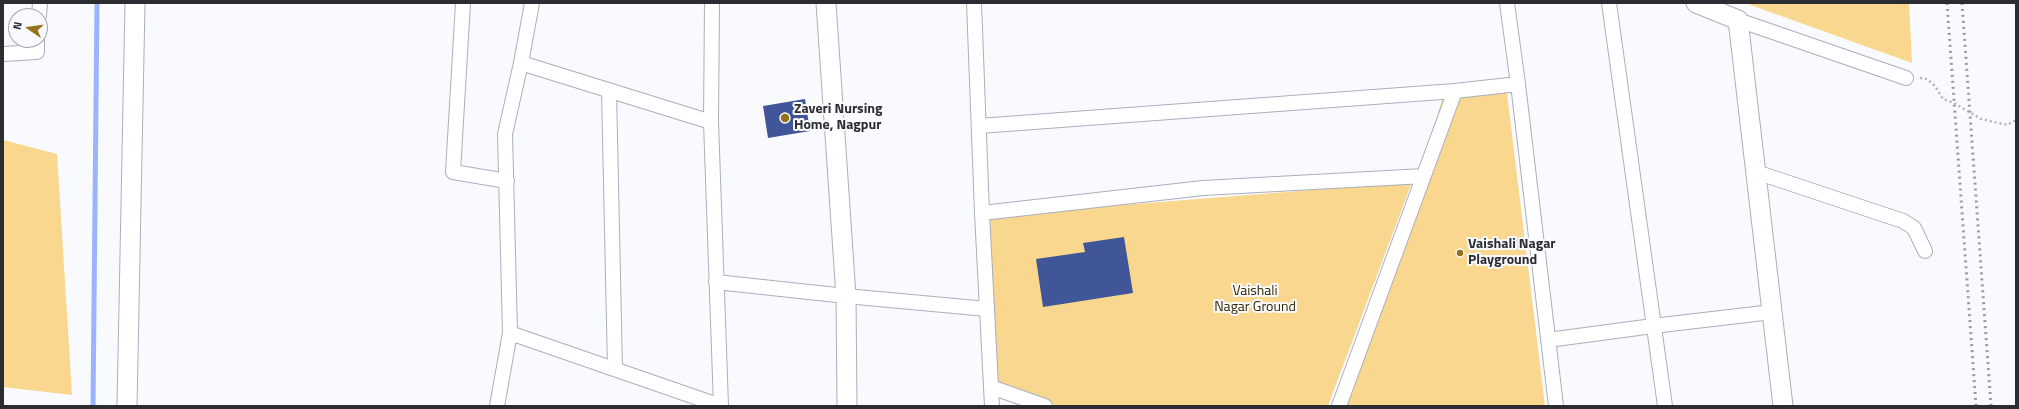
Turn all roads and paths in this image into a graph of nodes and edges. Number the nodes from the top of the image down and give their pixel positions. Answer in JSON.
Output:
{"nodes":[{"id":1,"x":135,"y":3,"type":"edge"},
{"id":2,"x":463,"y":3,"type":"edge"},
{"id":3,"x":532,"y":3,"type":"edge"},
{"id":4,"x":712,"y":3,"type":"edge"},
{"id":5,"x":826,"y":3,"type":"edge"},
{"id":6,"x":974,"y":3,"type":"edge"},
{"id":7,"x":1506,"y":3,"type":"edge"},
{"id":8,"x":1609,"y":3,"type":"edge"},
{"id":9,"x":1696,"y":3,"type":"edge"},
{"id":10,"x":1738,"y":20,"type":"junction"},
{"id":11,"x":37,"y":48,"type":"edge"},
{"id":12,"x":3,"y":54,"type":"edge"},
{"id":13,"x":521,"y":63,"type":"junction"},
{"id":14,"x":1906,"y":78,"type":"joint"},
{"id":15,"x":1518,"y":84,"type":"junction"},
{"id":16,"x":609,"y":90,"type":"junction"},
{"id":17,"x":1455,"y":91,"type":"junction"},
{"id":18,"x":2016,"y":120,"type":"edge"},
{"id":19,"x":711,"y":122,"type":"junction"},
{"id":20,"x":979,"y":126,"type":"junction"},
{"id":21,"x":1756,"y":172,"type":"junction"},
{"id":22,"x":1424,"y":176,"type":"junction"},
{"id":23,"x":506,"y":181,"type":"junction"},
{"id":24,"x":982,"y":213,"type":"junction"},
{"id":25,"x":1925,"y":251,"type":"dead end"},
{"id":26,"x":716,"y":282,"type":"junction"},
{"id":27,"x":846,"y":296,"type":"junction"},
{"id":28,"x":987,"y":309,"type":"junction"},
{"id":29,"x":1772,"y":312,"type":"junction"},
{"id":30,"x":1653,"y":326,"type":"junction"},
{"id":31,"x":510,"y":333,"type":"junction"},
{"id":32,"x":1548,"y":340,"type":"junction"},
{"id":33,"x":615,"y":369,"type":"junction"},
{"id":34,"x":991,"y":387,"type":"junction"},
{"id":35,"x":127,"y":406,"type":"edge"},
{"id":36,"x":497,"y":406,"type":"edge"},
{"id":37,"x":721,"y":406,"type":"edge"},
{"id":38,"x":847,"y":406,"type":"edge"},
{"id":39,"x":992,"y":406,"type":"edge"},
{"id":40,"x":1045,"y":406,"type":"edge"},
{"id":41,"x":1338,"y":406,"type":"edge"},
{"id":42,"x":1556,"y":406,"type":"edge"},
{"id":43,"x":1664,"y":406,"type":"edge"},
{"id":44,"x":1783,"y":406,"type":"edge"}],
"edges":[{"from":1,"to":35,"type":"street"},
{"from":2,"to":23,"type":"street"},
{"from":3,"to":13,"type":"street"},
{"from":4,"to":19,"type":"street"},
{"from":5,"to":27,"type":"street"},
{"from":6,"to":20,"type":"street"},
{"from":7,"to":15,"type":"street"},
{"from":8,"to":30,"type":"street"},
{"from":9,"to":10,"type":"street"},
{"from":10,"to":14,"type":"street"},
{"from":10,"to":21,"type":"street"},
{"from":11,"to":12,"type":"street"},
{"from":13,"to":16,"type":"street"},
{"from":13,"to":23,"type":"street"},
{"from":14,"to":18,"type":"path"},
{"from":15,"to":17,"type":"street"},
{"from":15,"to":32,"type":"street"},
{"from":16,"to":19,"type":"street"},
{"from":16,"to":33,"type":"street"},
{"from":17,"to":20,"type":"street"},
{"from":17,"to":22,"type":"street"},
{"from":19,"to":26,"type":"street"},
{"from":20,"to":24,"type":"street"},
{"from":21,"to":25,"type":"street"},
{"from":21,"to":29,"type":"street"},
{"from":22,"to":24,"type":"street"},
{"from":22,"to":41,"type":"street"},
{"from":23,"to":31,"type":"street"},
{"from":24,"to":28,"type":"street"},
{"from":26,"to":27,"type":"street"},
{"from":26,"to":37,"type":"street"},
{"from":27,"to":28,"type":"street"},
{"from":27,"to":38,"type":"street"},
{"from":28,"to":34,"type":"street"},
{"from":29,"to":30,"type":"street"},
{"from":29,"to":44,"type":"street"},
{"from":30,"to":32,"type":"street"},
{"from":30,"to":43,"type":"street"},
{"from":31,"to":33,"type":"street"},
{"from":31,"to":36,"type":"street"},
{"from":32,"to":42,"type":"street"},
{"from":33,"to":37,"type":"street"},
{"from":34,"to":39,"type":"street"},
{"from":34,"to":40,"type":"street"}]}
